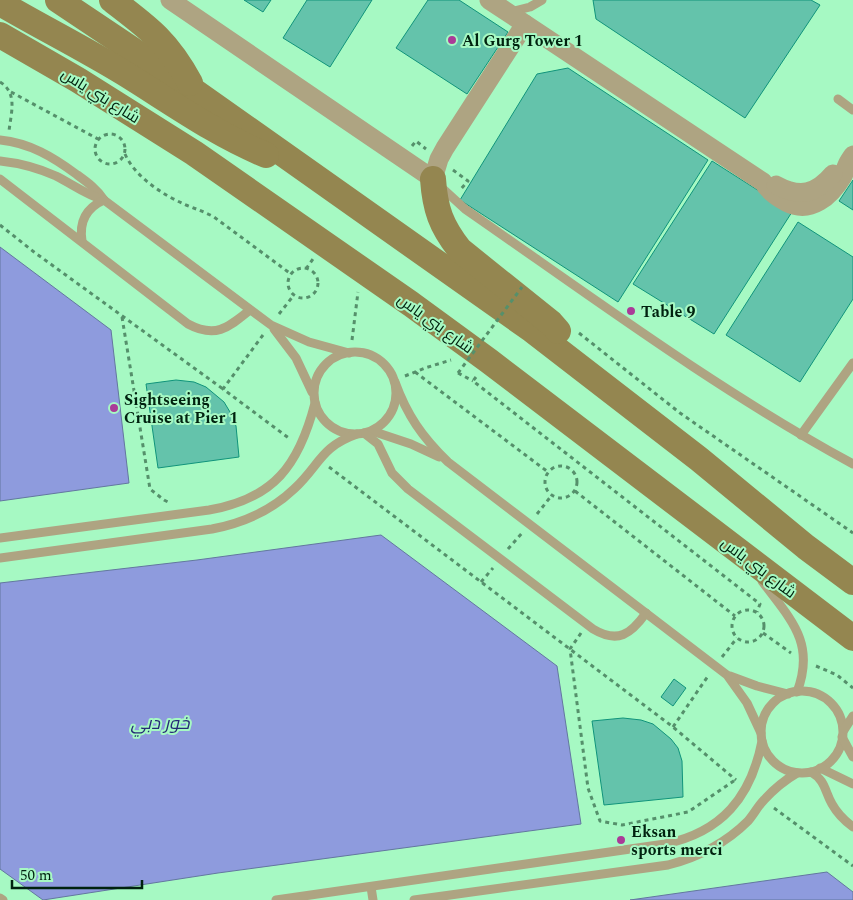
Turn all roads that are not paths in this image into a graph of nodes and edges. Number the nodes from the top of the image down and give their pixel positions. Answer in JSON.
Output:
{"nodes":[{"id":1,"x":58,"y":0,"type":"edge"},
{"id":2,"x":112,"y":0,"type":"edge"},
{"id":3,"x":170,"y":0,"type":"edge"},
{"id":4,"x":489,"y":0,"type":"edge"},
{"id":5,"x":542,"y":0,"type":"edge"},
{"id":6,"x":0,"y":4,"type":"edge"},
{"id":7,"x":507,"y":12,"type":"junction"},
{"id":8,"x":526,"y":24,"type":"junction"},
{"id":9,"x":0,"y":35,"type":"edge"},
{"id":10,"x":11,"y":47,"type":"edge"},
{"id":11,"x":194,"y":91,"type":"junction"},
{"id":12,"x":838,"y":99,"type":"dead end"},
{"id":13,"x":853,"y":110,"type":"edge"},
{"id":14,"x":4,"y":140,"type":"edge"},
{"id":15,"x":0,"y":161,"type":"edge"},
{"id":16,"x":849,"y":161,"type":"edge"},
{"id":17,"x":298,"y":164,"type":"junction"},
{"id":18,"x":433,"y":179,"type":"junction"},
{"id":19,"x":0,"y":180,"type":"edge"},
{"id":20,"x":104,"y":200,"type":"junction"},
{"id":21,"x":82,"y":241,"type":"junction"},
{"id":22,"x":250,"y":310,"type":"junction"},
{"id":23,"x":271,"y":325,"type":"junction"},
{"id":24,"x":349,"y":353,"type":"junction"},
{"id":25,"x":853,"y":362,"type":"edge"},
{"id":26,"x":590,"y":374,"type":"junction"},
{"id":27,"x":395,"y":382,"type":"junction"},
{"id":28,"x":314,"y":400,"type":"junction"},
{"id":29,"x":364,"y":433,"type":"junction"},
{"id":30,"x":801,"y":436,"type":"junction"},
{"id":31,"x":448,"y":462,"type":"junction"},
{"id":32,"x":853,"y":464,"type":"edge"},
{"id":33,"x":0,"y":538,"type":"edge"},
{"id":34,"x":742,"y":555,"type":"junction"},
{"id":35,"x":0,"y":558,"type":"edge"},
{"id":36,"x":853,"y":582,"type":"edge"},
{"id":37,"x":646,"y":613,"type":"junction"},
{"id":38,"x":853,"y":638,"type":"edge"},
{"id":39,"x":727,"y":675,"type":"junction"},
{"id":40,"x":792,"y":693,"type":"junction"},
{"id":41,"x":853,"y":716,"type":"edge"},
{"id":42,"x":843,"y":734,"type":"junction"},
{"id":43,"x":761,"y":737,"type":"junction"},
{"id":44,"x":853,"y":757,"type":"edge"},
{"id":45,"x":820,"y":768,"type":"junction"},
{"id":46,"x":797,"y":772,"type":"junction"},
{"id":47,"x":811,"y":772,"type":"junction"},
{"id":48,"x":853,"y":784,"type":"edge"},
{"id":49,"x":853,"y":827,"type":"edge"},
{"id":50,"x":371,"y":887,"type":"junction"},
{"id":51,"x":276,"y":900,"type":"edge"},
{"id":52,"x":373,"y":900,"type":"edge"},
{"id":53,"x":414,"y":900,"type":"edge"}],
"edges":[{"from":1,"to":11,"type":"main road"},
{"from":2,"to":11,"type":"main road"},
{"from":3,"to":18,"type":"street"},
{"from":4,"to":7,"type":"street"},
{"from":5,"to":7,"type":"lane"},
{"from":6,"to":17,"type":"main road"},
{"from":7,"to":8,"type":"street"},
{"from":8,"to":16,"type":"street"},
{"from":8,"to":18,"type":"street"},
{"from":9,"to":10,"type":"main road","name":"شارع بني ياس"},
{"from":10,"to":34,"type":"main road","name":"شارع بني ياس"},
{"from":11,"to":17,"type":"main road"},
{"from":12,"to":13,"type":"lane"},
{"from":14,"to":20,"type":"lane"},
{"from":15,"to":20,"type":"lane"},
{"from":17,"to":26,"type":"main road"},
{"from":18,"to":26,"type":"main road"},
{"from":18,"to":30,"type":"lane"},
{"from":19,"to":21,"type":"lane"},
{"from":20,"to":21,"type":"lane"},
{"from":20,"to":22,"type":"lane"},
{"from":21,"to":22,"type":"lane"},
{"from":22,"to":23,"type":"lane"},
{"from":23,"to":24,"type":"lane"},
{"from":23,"to":28,"type":"lane"},
{"from":24,"to":27,"type":"lane"},
{"from":24,"to":28,"type":"lane"},
{"from":25,"to":30,"type":"lane"},
{"from":26,"to":36,"type":"main road"},
{"from":27,"to":29,"type":"lane"},
{"from":27,"to":31,"type":"lane"},
{"from":28,"to":29,"type":"lane"},
{"from":28,"to":33,"type":"lane"},
{"from":29,"to":31,"type":"lane"},
{"from":29,"to":35,"type":"lane"},
{"from":29,"to":37,"type":"lane"},
{"from":30,"to":32,"type":"lane"},
{"from":31,"to":37,"type":"lane"},
{"from":34,"to":38,"type":"main road","name":"شارع بني ياس"},
{"from":34,"to":40,"type":"lane"},
{"from":37,"to":39,"type":"lane"},
{"from":39,"to":40,"type":"lane"},
{"from":39,"to":43,"type":"lane"},
{"from":40,"to":42,"type":"lane"},
{"from":40,"to":43,"type":"lane"},
{"from":41,"to":42,"type":"lane"},
{"from":42,"to":44,"type":"lane"},
{"from":42,"to":45,"type":"lane"},
{"from":43,"to":46,"type":"lane"},
{"from":43,"to":50,"type":"lane"},
{"from":45,"to":47,"type":"lane"},
{"from":45,"to":48,"type":"lane"},
{"from":46,"to":47,"type":"lane"},
{"from":46,"to":53,"type":"lane"},
{"from":47,"to":49,"type":"lane"},
{"from":50,"to":51,"type":"lane"},
{"from":50,"to":52,"type":"lane"}]}
